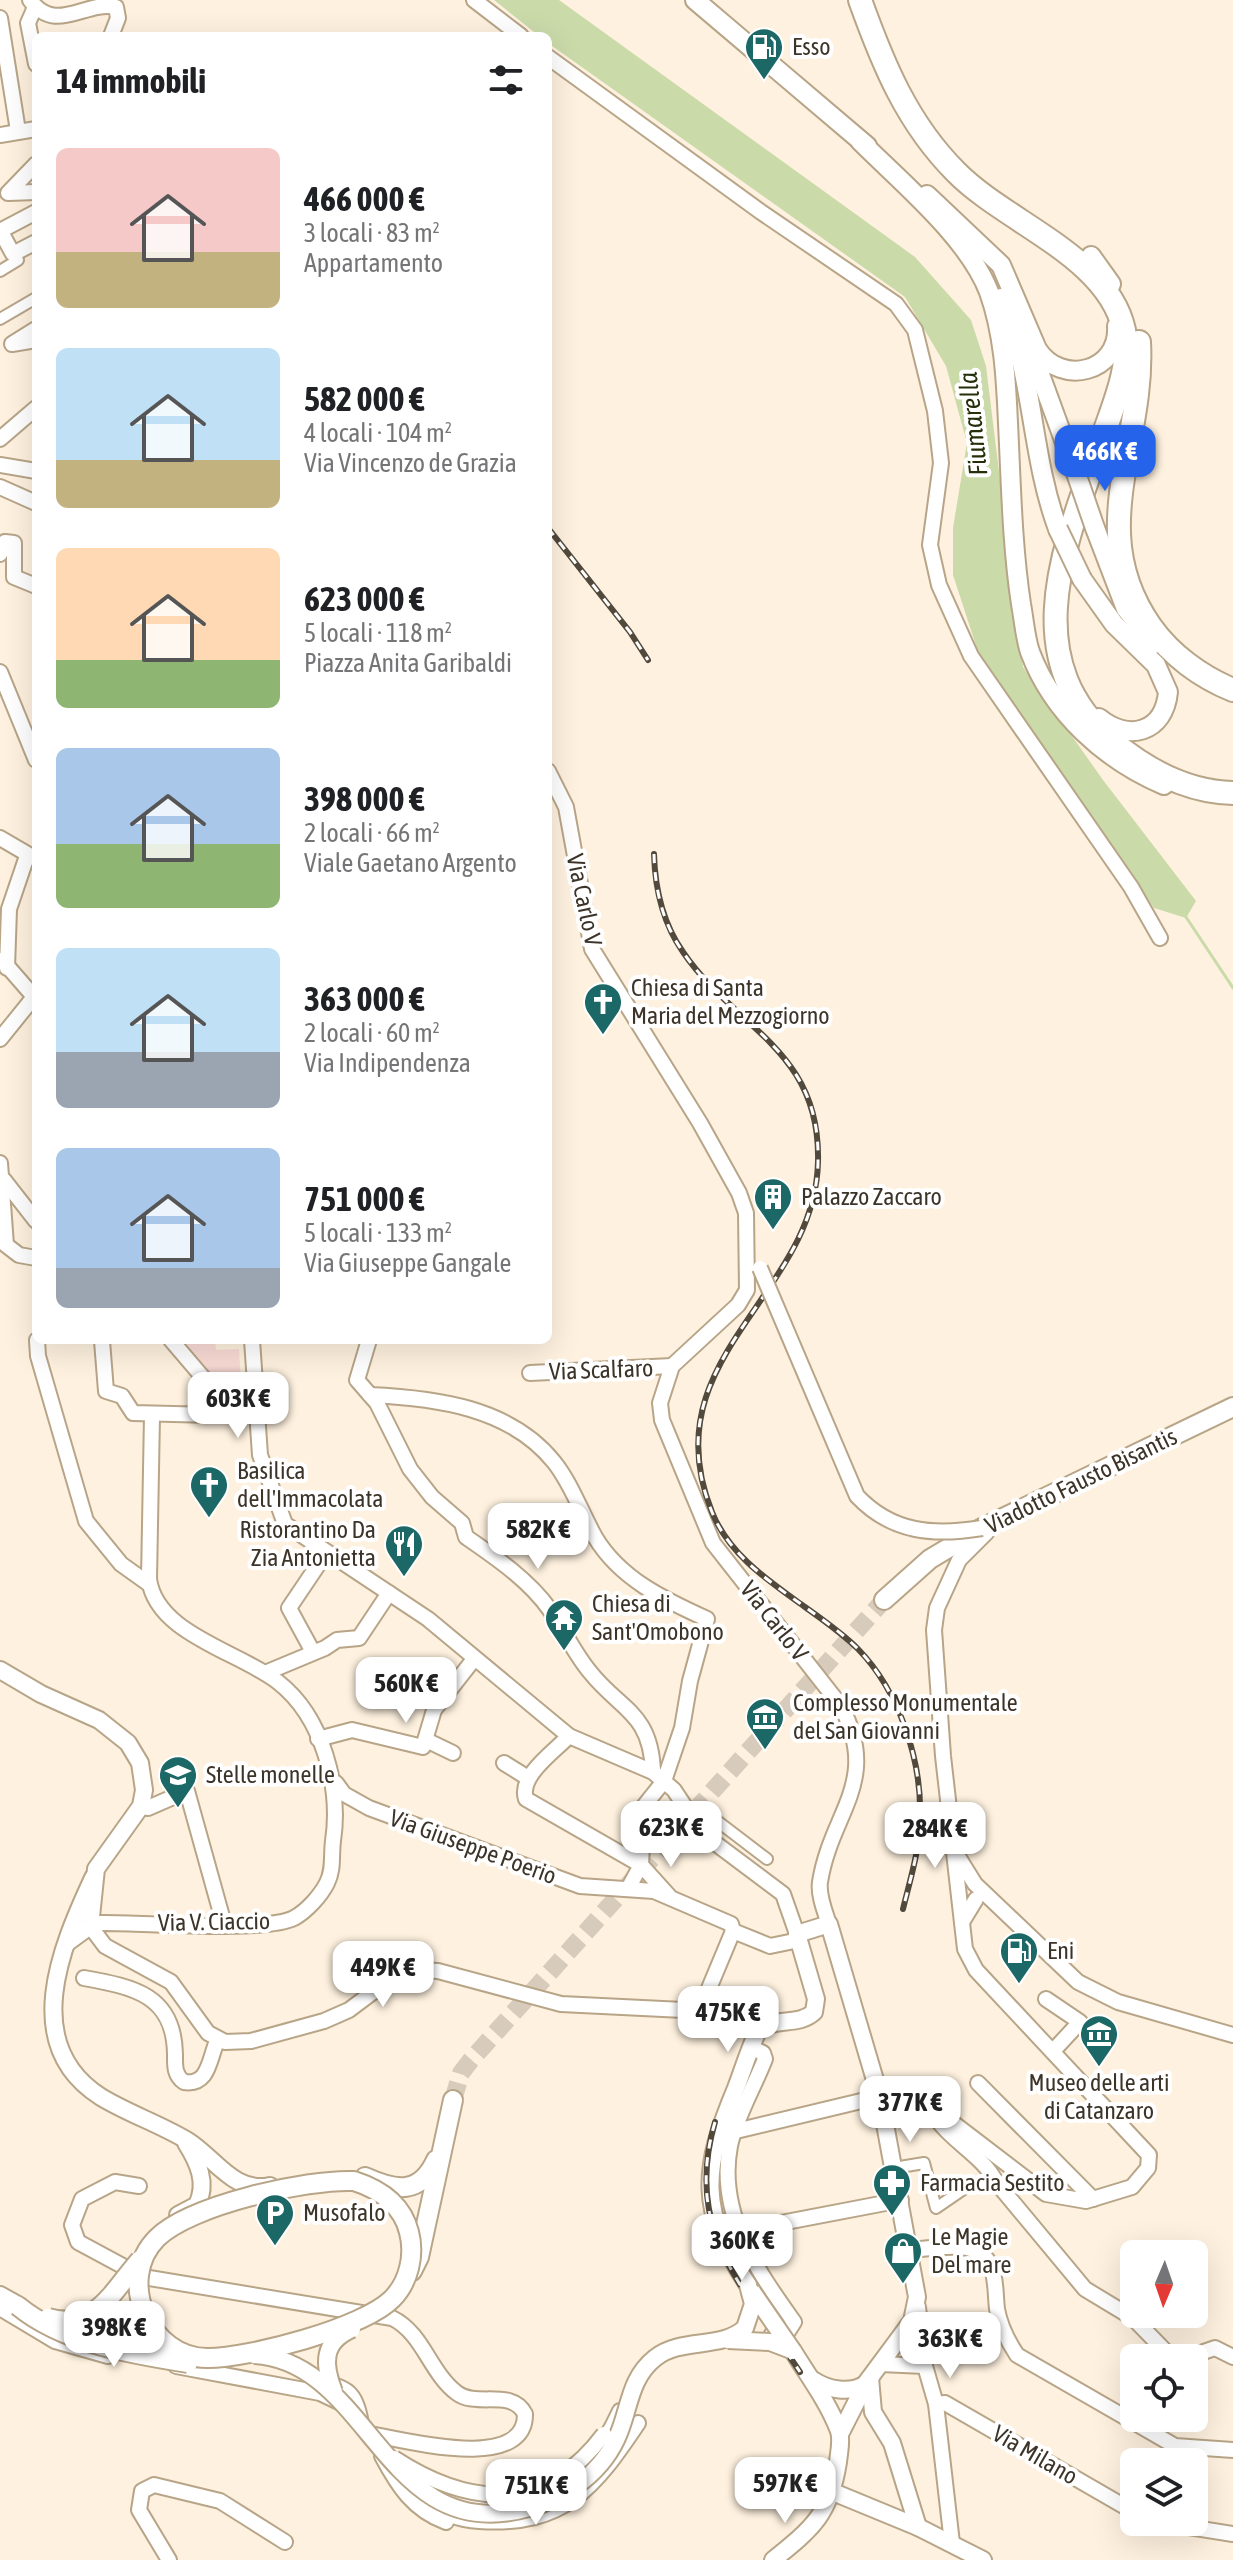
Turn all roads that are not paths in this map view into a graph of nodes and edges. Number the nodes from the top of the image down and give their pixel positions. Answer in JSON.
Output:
{"nodes":[{"id":1,"x":474,"y":0,"type":"edge"},
{"id":2,"x":695,"y":0,"type":"edge"},
{"id":3,"x":860,"y":0,"type":"edge"},
{"id":4,"x":874,"y":0,"type":"edge"},
{"id":5,"x":33,"y":4,"type":"edge"},
{"id":6,"x":0,"y":18,"type":"edge"},
{"id":7,"x":112,"y":32,"type":"edge"},
{"id":8,"x":516,"y":32,"type":"edge"},
{"id":9,"x":32,"y":44,"type":"edge"},
{"id":10,"x":552,"y":60,"type":"edge"},
{"id":11,"x":32,"y":129,"type":"edge"},
{"id":12,"x":18,"y":131,"type":"junction"},
{"id":13,"x":0,"y":135,"type":"edge"},
{"id":14,"x":860,"y":141,"type":"junction"},
{"id":15,"x":32,"y":168,"type":"edge"},
{"id":16,"x":32,"y":192,"type":"edge"},
{"id":17,"x":919,"y":199,"type":"junction"},
{"id":18,"x":32,"y":214,"type":"edge"},
{"id":19,"x":0,"y":230,"type":"edge"},
{"id":20,"x":969,"y":232,"type":"junction"},
{"id":21,"x":32,"y":244,"type":"edge"},
{"id":22,"x":18,"y":260,"type":"dead end"},
{"id":23,"x":1086,"y":261,"type":"junction"},
{"id":24,"x":0,"y":271,"type":"edge"},
{"id":25,"x":32,"y":300,"type":"edge"},
{"id":26,"x":0,"y":319,"type":"edge"},
{"id":27,"x":32,"y":332,"type":"edge"},
{"id":28,"x":32,"y":341,"type":"edge"},
{"id":29,"x":32,"y":411,"type":"edge"},
{"id":30,"x":0,"y":439,"type":"edge"},
{"id":31,"x":0,"y":465,"type":"edge"},
{"id":32,"x":32,"y":470,"type":"edge"},
{"id":33,"x":0,"y":487,"type":"edge"},
{"id":34,"x":32,"y":501,"type":"edge"},
{"id":35,"x":0,"y":554,"type":"edge"},
{"id":36,"x":32,"y":584,"type":"edge"},
{"id":37,"x":0,"y":672,"type":"edge"},
{"id":38,"x":1233,"y":692,"type":"edge"},
{"id":39,"x":32,"y":750,"type":"edge"},
{"id":40,"x":552,"y":779,"type":"edge"},
{"id":41,"x":1233,"y":793,"type":"edge"},
{"id":42,"x":1233,"y":800,"type":"edge"},
{"id":43,"x":0,"y":838,"type":"edge"},
{"id":44,"x":31,"y":858,"type":"edge"},
{"id":45,"x":1160,"y":938,"type":"dead end"},
{"id":46,"x":3,"y":963,"type":"edge"},
{"id":47,"x":32,"y":995,"type":"edge"},
{"id":48,"x":32,"y":1001,"type":"edge"},
{"id":49,"x":4,"y":1034,"type":"edge"},
{"id":50,"x":0,"y":1163,"type":"edge"},
{"id":51,"x":1,"y":1179,"type":"edge"},
{"id":52,"x":11,"y":1199,"type":"junction"},
{"id":53,"x":32,"y":1217,"type":"edge"},
{"id":54,"x":748,"y":1233,"type":"junction"},
{"id":55,"x":32,"y":1257,"type":"edge"},
{"id":56,"x":37,"y":1344,"type":"edge"},
{"id":57,"x":102,"y":1344,"type":"edge"},
{"id":58,"x":174,"y":1344,"type":"edge"},
{"id":59,"x":252,"y":1344,"type":"edge"},
{"id":60,"x":368,"y":1344,"type":"edge"},
{"id":61,"x":672,"y":1366,"type":"junction"},
{"id":62,"x":530,"y":1373,"type":"dead end"},
{"id":63,"x":370,"y":1395,"type":"junction"},
{"id":64,"x":1233,"y":1407,"type":"edge"},
{"id":65,"x":255,"y":1411,"type":"junction"},
{"id":66,"x":213,"y":1415,"type":"junction"},
{"id":67,"x":152,"y":1416,"type":"junction"},
{"id":68,"x":1014,"y":1513,"type":"junction"},
{"id":69,"x":982,"y":1528,"type":"junction"},
{"id":70,"x":326,"y":1553,"type":"junction"},
{"id":71,"x":149,"y":1584,"type":"junction"},
{"id":72,"x":389,"y":1593,"type":"junction"},
{"id":73,"x":884,"y":1600,"type":"tunnel mouth"},
{"id":74,"x":313,"y":1652,"type":"junction"},
{"id":75,"x":474,"y":1659,"type":"junction"},
{"id":76,"x":0,"y":1670,"type":"edge"},
{"id":77,"x":265,"y":1673,"type":"junction"},
{"id":78,"x":569,"y":1736,"type":"junction"},
{"id":79,"x":318,"y":1739,"type":"junction"},
{"id":80,"x":426,"y":1740,"type":"junction"},
{"id":81,"x":453,"y":1753,"type":"dead end"},
{"id":82,"x":504,"y":1763,"type":"dead end"},
{"id":83,"x":659,"y":1776,"type":"junction"},
{"id":84,"x":528,"y":1778,"type":"junction"},
{"id":85,"x":333,"y":1780,"type":"junction"},
{"id":86,"x":141,"y":1806,"type":"junction"},
{"id":87,"x":683,"y":1806,"type":"junction"},
{"id":88,"x":952,"y":1844,"type":"junction"},
{"id":89,"x":767,"y":1859,"type":"dead end"},
{"id":90,"x":641,"y":1865,"type":"junction"},
{"id":91,"x":93,"y":1878,"type":"junction"},
{"id":92,"x":629,"y":1887,"type":"junction"},
{"id":93,"x":957,"y":1892,"type":"junction"},
{"id":94,"x":976,"y":1892,"type":"junction"},
{"id":95,"x":674,"y":1900,"type":"junction"},
{"id":96,"x":962,"y":1922,"type":"junction"},
{"id":97,"x":224,"y":1924,"type":"junction"},
{"id":98,"x":829,"y":1924,"type":"junction"},
{"id":99,"x":90,"y":1926,"type":"junction"},
{"id":100,"x":733,"y":1931,"type":"junction"},
{"id":101,"x":798,"y":1937,"type":"junction"},
{"id":102,"x":66,"y":1950,"type":"junction"},
{"id":103,"x":84,"y":1978,"type":"dead end"},
{"id":104,"x":1046,"y":1999,"type":"dead end"},
{"id":105,"x":700,"y":2010,"type":"junction"},
{"id":106,"x":1233,"y":2035,"type":"edge"},
{"id":107,"x":218,"y":2039,"type":"junction"},
{"id":108,"x":754,"y":2043,"type":"junction"},
{"id":109,"x":1053,"y":2051,"type":"junction"},
{"id":110,"x":978,"y":2083,"type":"dead end"},
{"id":111,"x":880,"y":2097,"type":"junction"},
{"id":112,"x":453,"y":2100,"type":"tunnel mouth"},
{"id":113,"x":932,"y":2112,"type":"junction"},
{"id":114,"x":736,"y":2131,"type":"junction"},
{"id":115,"x":182,"y":2138,"type":"junction"},
{"id":116,"x":442,"y":2147,"type":"junction"},
{"id":117,"x":894,"y":2168,"type":"junction"},
{"id":118,"x":996,"y":2182,"type":"junction"},
{"id":119,"x":317,"y":2183,"type":"junction"},
{"id":120,"x":139,"y":2186,"type":"dead end"},
{"id":121,"x":1093,"y":2199,"type":"junction"},
{"id":122,"x":901,"y":2200,"type":"junction"},
{"id":123,"x":739,"y":2231,"type":"junction"},
{"id":124,"x":153,"y":2244,"type":"junction"},
{"id":125,"x":910,"y":2250,"type":"junction"},
{"id":126,"x":404,"y":2283,"type":"junction"},
{"id":127,"x":748,"y":2285,"type":"junction"},
{"id":128,"x":0,"y":2296,"type":"edge"},
{"id":129,"x":917,"y":2297,"type":"junction"},
{"id":130,"x":9,"y":2307,"type":"edge"},
{"id":131,"x":382,"y":2307,"type":"junction"},
{"id":132,"x":719,"y":2340,"type":"junction"},
{"id":133,"x":1158,"y":2344,"type":"edge"},
{"id":134,"x":1208,"y":2350,"type":"edge"},
{"id":135,"x":793,"y":2351,"type":"junction"},
{"id":136,"x":233,"y":2356,"type":"junction"},
{"id":137,"x":1233,"y":2357,"type":"edge"},
{"id":138,"x":925,"y":2366,"type":"junction"},
{"id":139,"x":809,"y":2375,"type":"junction"},
{"id":140,"x":872,"y":2375,"type":"junction"},
{"id":141,"x":630,"y":2385,"type":"junction"},
{"id":142,"x":334,"y":2393,"type":"junction"},
{"id":143,"x":936,"y":2404,"type":"junction"},
{"id":144,"x":638,"y":2423,"type":"junction"},
{"id":145,"x":840,"y":2434,"type":"junction"},
{"id":146,"x":370,"y":2435,"type":"junction"},
{"id":147,"x":1233,"y":2450,"type":"edge"},
{"id":148,"x":412,"y":2481,"type":"junction"},
{"id":149,"x":833,"y":2492,"type":"junction"},
{"id":150,"x":1120,"y":2504,"type":"edge"},
{"id":151,"x":918,"y":2527,"type":"junction"},
{"id":152,"x":1208,"y":2530,"type":"edge"},
{"id":153,"x":1233,"y":2534,"type":"edge"},
{"id":154,"x":285,"y":2542,"type":"dead end"},
{"id":155,"x":952,"y":2543,"type":"junction"},
{"id":156,"x":169,"y":2560,"type":"edge"},
{"id":157,"x":773,"y":2560,"type":"edge"},
{"id":158,"x":983,"y":2560,"type":"edge"}],
"edges":[{"from":1,"to":8,"type":"street"},
{"from":2,"to":14,"type":"main road"},
{"from":3,"to":23,"type":"highway"},
{"from":4,"to":23,"type":"highway"},
{"from":5,"to":7,"type":"street"},
{"from":5,"to":9,"type":"street"},
{"from":6,"to":12,"type":"street"},
{"from":10,"to":45,"type":"street"},
{"from":11,"to":12,"type":"street"},
{"from":12,"to":13,"type":"street"},
{"from":14,"to":17,"type":"main road"},
{"from":14,"to":20,"type":"main road"},
{"from":15,"to":16,"type":"street"},
{"from":17,"to":23,"type":"main road","bridge":true},
{"from":17,"to":42,"type":"main road"},
{"from":18,"to":19,"type":"street"},
{"from":19,"to":21,"type":"street"},
{"from":20,"to":23,"type":"main road"},
{"from":20,"to":38,"type":"main road","bridge":true},
{"from":22,"to":24,"type":"street"},
{"from":23,"to":38,"type":"highway"},
{"from":23,"to":41,"type":"highway"},
{"from":25,"to":26,"type":"street"},
{"from":27,"to":28,"type":"street"},
{"from":29,"to":30,"type":"street"},
{"from":31,"to":32,"type":"street"},
{"from":33,"to":34,"type":"street"},
{"from":35,"to":36,"type":"street"},
{"from":37,"to":39,"type":"street"},
{"from":40,"to":54,"type":"street","name":"Via Carlo V"},
{"from":43,"to":44,"type":"street"},
{"from":44,"to":46,"type":"street"},
{"from":46,"to":47,"type":"street"},
{"from":48,"to":49,"type":"street"},
{"from":50,"to":51,"type":"street"},
{"from":51,"to":52,"type":"street"},
{"from":52,"to":53,"type":"street"},
{"from":52,"to":55,"type":"street"},
{"from":54,"to":61,"type":"street","name":"Via Carlo V"},
{"from":54,"to":69,"type":"street","bridge":true},
{"from":56,"to":71,"type":"street","name":"Via V. Ciaccio"},
{"from":57,"to":67,"type":"street"},
{"from":58,"to":66,"type":"street"},
{"from":59,"to":65,"type":"street"},
{"from":60,"to":63,"type":"street"},
{"from":61,"to":62,"type":"street","name":"Via Scalfaro"},
{"from":61,"to":98,"type":"street","name":"Via Carlo V"},
{"from":63,"to":83,"type":"street"},
{"from":63,"to":83,"type":"street"},
{"from":64,"to":68,"type":"main road","name":"Viadotto Fausto Bisantis"},
{"from":65,"to":66,"type":"street"},
{"from":65,"to":70,"type":"street"},
{"from":66,"to":67,"type":"street"},
{"from":67,"to":71,"type":"street"},
{"from":68,"to":69,"type":"main road","name":"Viadotto Fausto Bisantis"},
{"from":68,"to":88,"type":"street"},
{"from":69,"to":73,"type":"main road","name":"Viadotto Fausto Bisantis"},
{"from":70,"to":72,"type":"street"},
{"from":70,"to":74,"type":"street"},
{"from":71,"to":77,"type":"street","name":"Via V. Ciaccio"},
{"from":72,"to":74,"type":"street"},
{"from":72,"to":75,"type":"street"},
{"from":74,"to":77,"type":"street"},
{"from":75,"to":78,"type":"street"},
{"from":75,"to":80,"type":"street"},
{"from":76,"to":86,"type":"street"},
{"from":77,"to":79,"type":"street","name":"Via V. Ciaccio"},
{"from":78,"to":83,"type":"street"},
{"from":78,"to":84,"type":"street"},
{"from":79,"to":80,"type":"street"},
{"from":79,"to":85,"type":"street","name":"Via V. Ciaccio"},
{"from":80,"to":81,"type":"street"},
{"from":82,"to":84,"type":"street"},
{"from":83,"to":87,"type":"street"},
{"from":83,"to":90,"type":"street"},
{"from":84,"to":90,"type":"street"},
{"from":85,"to":92,"type":"street","name":"Via Giuseppe Poerio"},
{"from":85,"to":97,"type":"street","name":"Via V. Ciaccio"},
{"from":86,"to":91,"type":"street"},
{"from":86,"to":97,"type":"street"},
{"from":87,"to":89,"type":"street"},
{"from":87,"to":101,"type":"street"},
{"from":88,"to":93,"type":"street"},
{"from":88,"to":94,"type":"street"},
{"from":90,"to":92,"type":"street"},
{"from":90,"to":95,"type":"street"},
{"from":91,"to":99,"type":"street"},
{"from":91,"to":102,"type":"street"},
{"from":92,"to":95,"type":"street","name":"Via Giuseppe Poerio"},
{"from":93,"to":94,"type":"street"},
{"from":93,"to":96,"type":"street"},
{"from":94,"to":96,"type":"street"},
{"from":94,"to":106,"type":"street"},
{"from":95,"to":100,"type":"street","name":"Via Giuseppe Poerio"},
{"from":96,"to":109,"type":"street"},
{"from":97,"to":99,"type":"street","name":"Via V. Ciaccio"},
{"from":98,"to":101,"type":"street"},
{"from":98,"to":111,"type":"street"},
{"from":99,"to":102,"type":"street"},
{"from":99,"to":107,"type":"street"},
{"from":100,"to":101,"type":"street","name":"Via Giuseppe Poerio"},
{"from":100,"to":105,"type":"street"},
{"from":101,"to":108,"type":"street"},
{"from":102,"to":115,"type":"street"},
{"from":103,"to":107,"type":"street"},
{"from":104,"to":109,"type":"street"},
{"from":105,"to":107,"type":"street"},
{"from":105,"to":108,"type":"street"},
{"from":108,"to":114,"type":"street"},
{"from":108,"to":127,"type":"street"},
{"from":109,"to":121,"type":"street"},
{"from":110,"to":121,"type":"street"},
{"from":111,"to":113,"type":"street"},
{"from":111,"to":114,"type":"street"},
{"from":111,"to":117,"type":"street"},
{"from":112,"to":116,"type":"main road"},
{"from":113,"to":118,"type":"street"},
{"from":113,"to":121,"type":"street"},
{"from":114,"to":123,"type":"street"},
{"from":115,"to":119,"type":"street","bridge":true},
{"from":115,"to":124,"type":"street","bridge":true},
{"from":116,"to":119,"type":"main road","bridge":true},
{"from":116,"to":126,"type":"main road","bridge":true},
{"from":117,"to":118,"type":"street"},
{"from":117,"to":122,"type":"street"},
{"from":118,"to":133,"type":"street"},
{"from":119,"to":124,"type":"main road","bridge":true},
{"from":119,"to":126,"type":"main road","bridge":true},
{"from":120,"to":146,"type":"street"},
{"from":122,"to":123,"type":"street"},
{"from":122,"to":125,"type":"street"},
{"from":123,"to":141,"type":"street"},
{"from":124,"to":130,"type":"main road","bridge":true},
{"from":124,"to":136,"type":"main road","bridge":true},
{"from":125,"to":129,"type":"street"},
{"from":125,"to":147,"type":"street"},
{"from":126,"to":131,"type":"main road","bridge":true},
{"from":127,"to":132,"type":"street","bridge":true},
{"from":127,"to":135,"type":"street","bridge":true},
{"from":128,"to":130,"type":"main road"},
{"from":129,"to":138,"type":"street"},
{"from":129,"to":140,"type":"street"},
{"from":130,"to":136,"type":"main road","bridge":true},
{"from":130,"to":146,"type":"street"},
{"from":131,"to":136,"type":"main road","bridge":true},
{"from":131,"to":142,"type":"street","bridge":true},
{"from":132,"to":135,"type":"street","bridge":true},
{"from":132,"to":146,"type":"street","bridge":true},
{"from":134,"to":137,"type":"street"},
{"from":135,"to":139,"type":"street"},
{"from":136,"to":142,"type":"street","bridge":true},
{"from":138,"to":140,"type":"street"},
{"from":138,"to":143,"type":"street"},
{"from":139,"to":140,"type":"street"},
{"from":139,"to":145,"type":"street"},
{"from":140,"to":145,"type":"street"},
{"from":140,"to":151,"type":"street"},
{"from":141,"to":144,"type":"street"},
{"from":141,"to":146,"type":"street","bridge":true},
{"from":141,"to":148,"type":"street"},
{"from":142,"to":146,"type":"street","bridge":true},
{"from":143,"to":150,"type":"street","name":"Via Milano"},
{"from":143,"to":155,"type":"street"},
{"from":144,"to":146,"type":"street"},
{"from":144,"to":148,"type":"street"},
{"from":145,"to":149,"type":"street"},
{"from":146,"to":148,"type":"street"},
{"from":149,"to":151,"type":"street"},
{"from":149,"to":157,"type":"street"},
{"from":151,"to":155,"type":"street"},
{"from":152,"to":153,"type":"street"},
{"from":154,"to":156,"type":"street"},
{"from":155,"to":158,"type":"street"}]}
